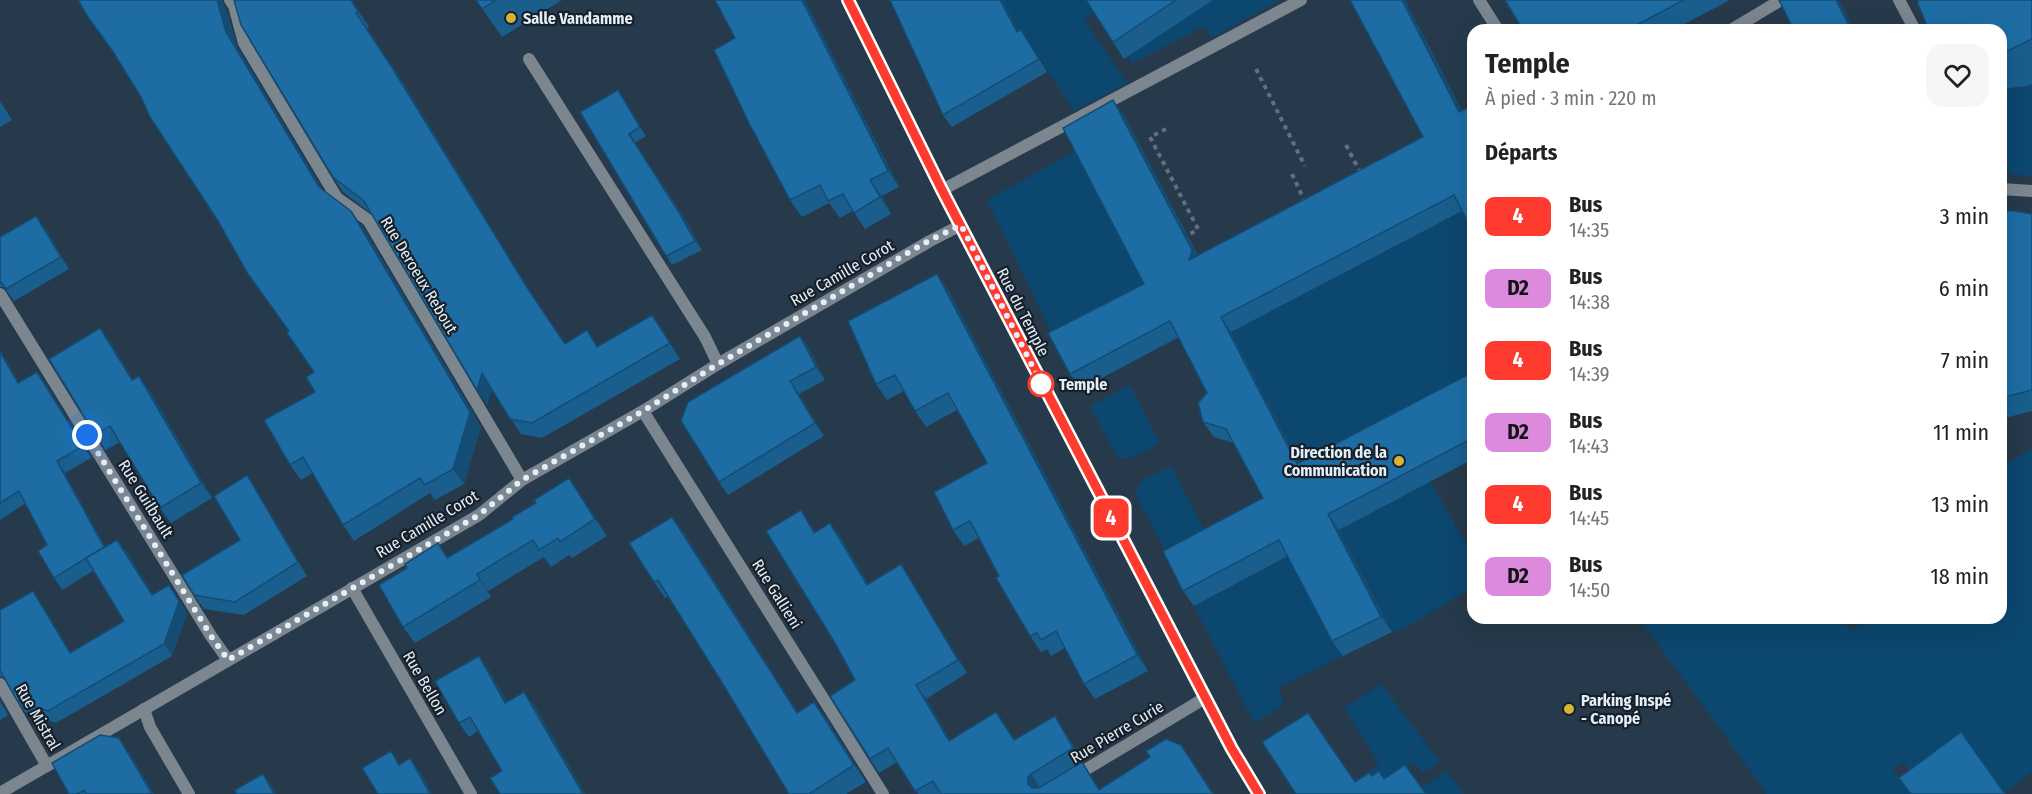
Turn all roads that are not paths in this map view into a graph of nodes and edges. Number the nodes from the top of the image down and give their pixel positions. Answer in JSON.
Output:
{"nodes":[{"id":1,"x":230,"y":0,"type":"edge"},
{"id":2,"x":848,"y":0,"type":"edge"},
{"id":3,"x":1301,"y":0,"type":"edge"},
{"id":4,"x":1479,"y":0,"type":"edge"},
{"id":5,"x":1781,"y":0,"type":"edge"},
{"id":6,"x":1899,"y":0,"type":"edge"},
{"id":7,"x":1764,"y":4,"type":"edge"},
{"id":8,"x":1494,"y":24,"type":"edge"},
{"id":9,"x":1743,"y":24,"type":"edge"},
{"id":10,"x":1913,"y":24,"type":"edge"},
{"id":11,"x":529,"y":59,"type":"dead end"},
{"id":12,"x":2007,"y":189,"type":"edge"},
{"id":13,"x":942,"y":190,"type":"junction"},
{"id":14,"x":2032,"y":191,"type":"edge"},
{"id":15,"x":961,"y":225,"type":"junction"},
{"id":16,"x":0,"y":294,"type":"edge"},
{"id":17,"x":718,"y":364,"type":"junction"},
{"id":18,"x":643,"y":411,"type":"junction"},
{"id":19,"x":522,"y":480,"type":"junction"},
{"id":20,"x":352,"y":588,"type":"junction"},
{"id":21,"x":228,"y":660,"type":"junction"},
{"id":22,"x":0,"y":684,"type":"edge"},
{"id":23,"x":1205,"y":698,"type":"junction"},
{"id":24,"x":144,"y":709,"type":"junction"},
{"id":25,"x":47,"y":766,"type":"junction"},
{"id":26,"x":0,"y":793,"type":"edge"},
{"id":27,"x":189,"y":794,"type":"edge"},
{"id":28,"x":471,"y":794,"type":"edge"},
{"id":29,"x":883,"y":794,"type":"edge"},
{"id":30,"x":1045,"y":794,"type":"edge"},
{"id":31,"x":1259,"y":794,"type":"edge"}],
"edges":[{"from":1,"to":19,"type":"street","name":"Rue Deroeux Rebout"},
{"from":2,"to":13,"type":"street","name":"Rue du Temple"},
{"from":3,"to":13,"type":"street"},
{"from":4,"to":8,"type":"street"},
{"from":5,"to":7,"type":"street"},
{"from":6,"to":10,"type":"street"},
{"from":7,"to":9,"type":"street"},
{"from":11,"to":17,"type":"street"},
{"from":12,"to":14,"type":"street"},
{"from":13,"to":15,"type":"street","name":"Rue du Temple"},
{"from":15,"to":17,"type":"street","name":"Rue Camille Corot"},
{"from":15,"to":23,"type":"street","name":"Rue du Temple"},
{"from":16,"to":21,"type":"street","name":"Rue Guilbault"},
{"from":17,"to":18,"type":"street","name":"Rue Camille Corot"},
{"from":18,"to":19,"type":"street","name":"Rue Camille Corot"},
{"from":18,"to":29,"type":"street","name":"Rue Gallieni"},
{"from":19,"to":20,"type":"street","name":"Rue Camille Corot"},
{"from":20,"to":21,"type":"street","name":"Rue Camille Corot"},
{"from":20,"to":28,"type":"street","name":"Rue Bellon"},
{"from":21,"to":24,"type":"street","name":"Rue Camille Corot"},
{"from":22,"to":25,"type":"street","name":"Rue Mistral"},
{"from":23,"to":30,"type":"street","name":"Rue Pierre Curie"},
{"from":23,"to":31,"type":"street","name":"Rue du Temple"},
{"from":24,"to":25,"type":"street","name":"Rue Camille Corot"},
{"from":24,"to":27,"type":"street"},
{"from":25,"to":26,"type":"street","name":"Rue Camille Corot"}]}
